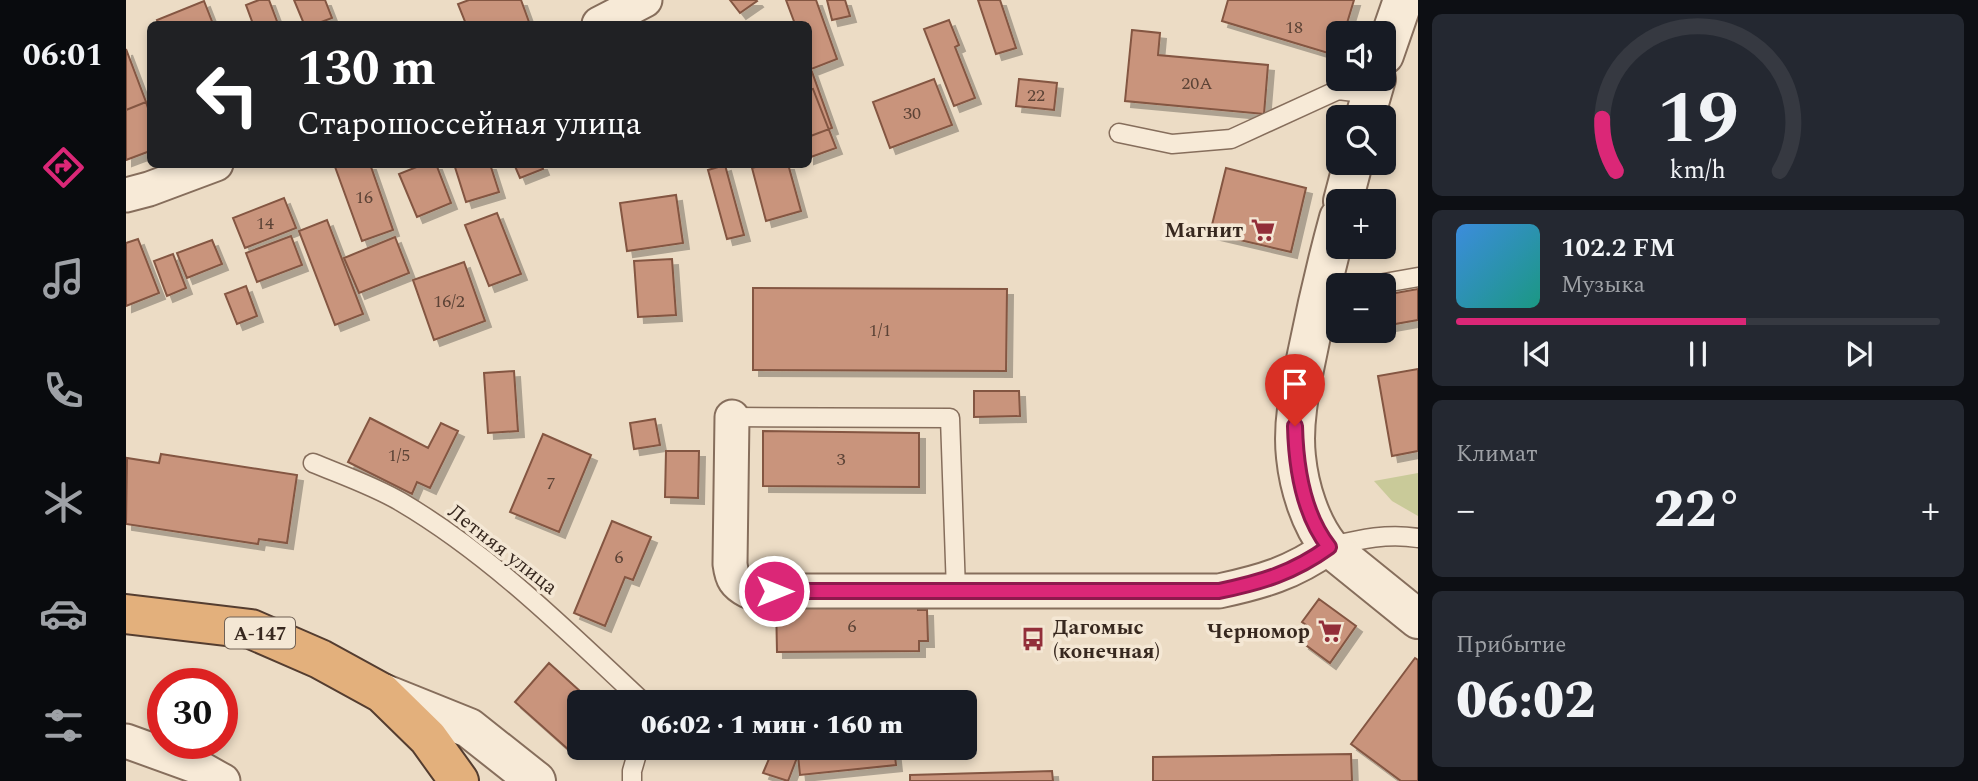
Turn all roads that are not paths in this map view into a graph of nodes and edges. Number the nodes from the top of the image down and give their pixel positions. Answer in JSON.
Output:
{"nodes":[{"id":1,"x":645,"y":0,"type":"edge"},
{"id":2,"x":1403,"y":0,"type":"edge"},
{"id":3,"x":605,"y":21,"type":"edge"},
{"id":4,"x":1396,"y":21,"type":"edge"},
{"id":5,"x":1370,"y":97,"type":"edge"},
{"id":6,"x":1119,"y":133,"type":"dead end"},
{"id":7,"x":205,"y":168,"type":"edge"},
{"id":8,"x":126,"y":195,"type":"edge"},
{"id":9,"x":1332,"y":259,"type":"edge"},
{"id":10,"x":1418,"y":277,"type":"edge"},
{"id":11,"x":1396,"y":281,"type":"edge"},
{"id":12,"x":1324,"y":307,"type":"edge"},
{"id":13,"x":732,"y":417,"type":"joint"},
{"id":14,"x":313,"y":463,"type":"dead end"},
{"id":15,"x":1418,"y":538,"type":"edge"},
{"id":16,"x":1329,"y":547,"type":"junction"},
{"id":17,"x":956,"y":591,"type":"junction"},
{"id":18,"x":126,"y":614,"type":"edge"},
{"id":19,"x":1418,"y":619,"type":"edge"},
{"id":20,"x":630,"y":690,"type":"edge"},
{"id":21,"x":382,"y":693,"type":"junction"},
{"id":22,"x":126,"y":741,"type":"edge"},
{"id":23,"x":635,"y":760,"type":"edge"},
{"id":24,"x":223,"y":781,"type":"edge"},
{"id":25,"x":459,"y":781,"type":"edge"},
{"id":26,"x":536,"y":781,"type":"edge"},
{"id":27,"x":632,"y":781,"type":"edge"}],
"edges":[{"from":1,"to":3,"type":"street"},
{"from":2,"to":4,"type":"street"},
{"from":5,"to":6,"type":"lane"},
{"from":7,"to":8,"type":"street"},
{"from":9,"to":12,"type":"street"},
{"from":10,"to":11,"type":"lane"},
{"from":12,"to":16,"type":"street"},
{"from":13,"to":17,"type":"street"},
{"from":13,"to":17,"type":"lane"},
{"from":14,"to":20,"type":"lane","name":"Летняя улица"},
{"from":15,"to":16,"type":"lane"},
{"from":16,"to":17,"type":"street"},
{"from":16,"to":19,"type":"street"},
{"from":18,"to":21,"type":"highway","number":"А-147"},
{"from":21,"to":25,"type":"highway","number":"А-147"},
{"from":21,"to":26,"type":"street"},
{"from":22,"to":24,"type":"street"},
{"from":23,"to":27,"type":"lane"}]}
